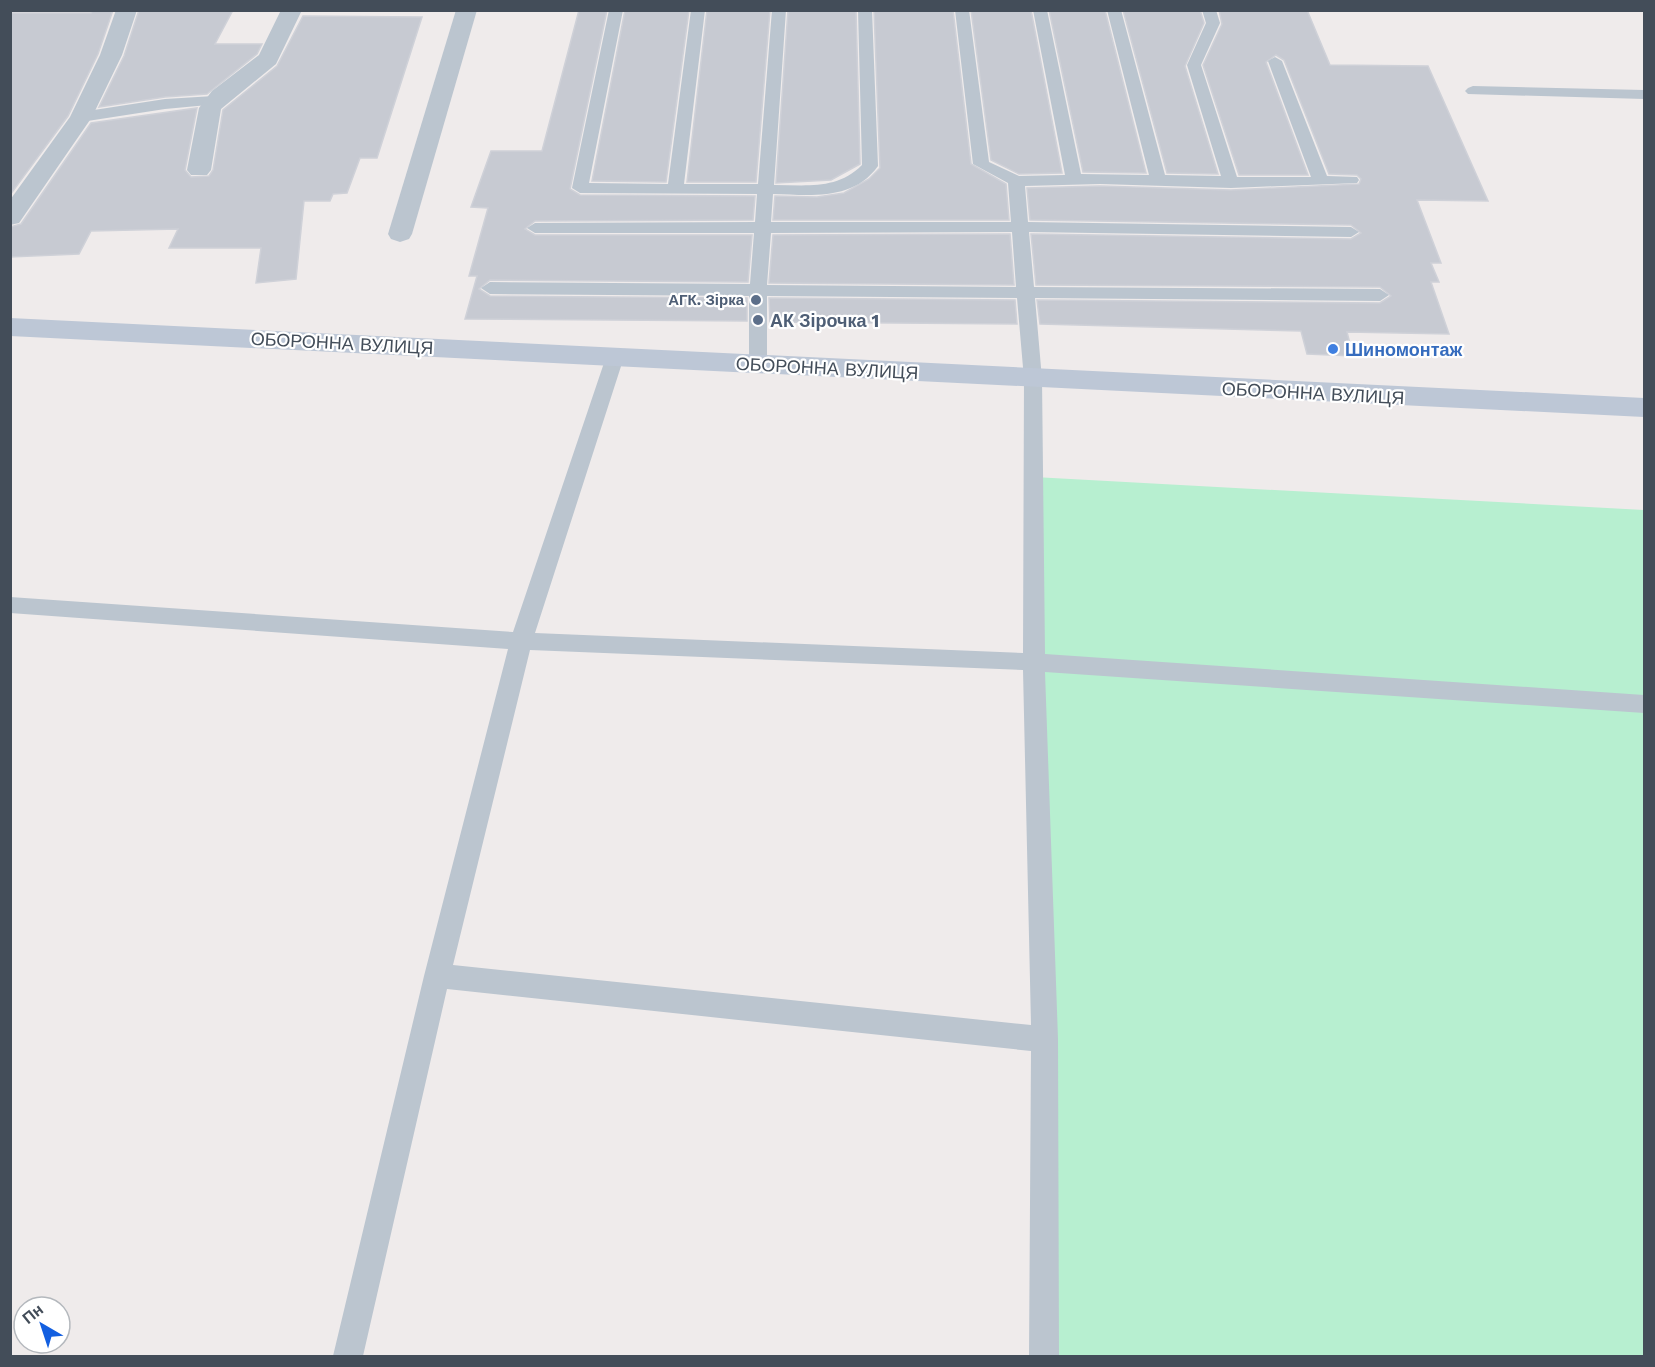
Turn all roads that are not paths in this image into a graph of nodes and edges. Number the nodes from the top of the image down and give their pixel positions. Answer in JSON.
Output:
{"nodes":[{"id":1,"x":128,"y":10,"type":"edge"},
{"id":2,"x":292,"y":10,"type":"edge"},
{"id":3,"x":467,"y":10,"type":"edge"},
{"id":4,"x":616,"y":10,"type":"edge"},
{"id":5,"x":698,"y":10,"type":"edge"},
{"id":6,"x":779,"y":10,"type":"edge"},
{"id":7,"x":865,"y":10,"type":"edge"},
{"id":8,"x":962,"y":10,"type":"edge"},
{"id":9,"x":1040,"y":10,"type":"edge"},
{"id":10,"x":1114,"y":10,"type":"edge"},
{"id":11,"x":1209,"y":10,"type":"edge"},
{"id":12,"x":1275,"y":61,"type":"dead end"},
{"id":13,"x":1473,"y":91,"type":"dead end"},
{"id":14,"x":1644,"y":96,"type":"edge"},
{"id":15,"x":214,"y":101,"type":"junction"},
{"id":16,"x":81,"y":117,"type":"junction"},
{"id":17,"x":199,"y":170,"type":"dead end"},
{"id":18,"x":1074,"y":178,"type":"junction"},
{"id":19,"x":1158,"y":179,"type":"junction"},
{"id":20,"x":1351,"y":180,"type":"dead end"},
{"id":21,"x":1016,"y":181,"type":"junction"},
{"id":22,"x":1321,"y":182,"type":"junction"},
{"id":23,"x":1231,"y":183,"type":"junction"},
{"id":24,"x":765,"y":189,"type":"junction"},
{"id":25,"x":675,"y":190,"type":"junction"},
{"id":26,"x":10,"y":218,"type":"edge"},
{"id":27,"x":1020,"y":227,"type":"junction"},
{"id":28,"x":535,"y":228,"type":"dead end"},
{"id":29,"x":763,"y":229,"type":"junction"},
{"id":30,"x":1351,"y":232,"type":"dead end"},
{"id":31,"x":400,"y":234,"type":"dead end"},
{"id":32,"x":490,"y":288,"type":"dead end"},
{"id":33,"x":758,"y":289,"type":"junction"},
{"id":34,"x":1027,"y":291,"type":"junction"},
{"id":35,"x":1380,"y":295,"type":"dead end"},
{"id":36,"x":10,"y":327,"type":"edge"},
{"id":37,"x":615,"y":357,"type":"junction"},
{"id":38,"x":758,"y":365,"type":"junction"},
{"id":39,"x":1033,"y":379,"type":"junction"},
{"id":40,"x":1644,"y":408,"type":"edge"},
{"id":41,"x":10,"y":605,"type":"edge"},
{"id":42,"x":521,"y":641,"type":"junction"},
{"id":43,"x":1034,"y":662,"type":"junction"},
{"id":44,"x":1644,"y":704,"type":"edge"},
{"id":45,"x":437,"y":976,"type":"junction"},
{"id":46,"x":1045,"y":1039,"type":"junction"},
{"id":47,"x":348,"y":1356,"type":"edge"},
{"id":48,"x":1044,"y":1356,"type":"edge"}],
"edges":[{"from":1,"to":16,"type":"street"},
{"from":2,"to":15,"type":"street"},
{"from":3,"to":31,"type":"street"},
{"from":4,"to":25,"type":"lane"},
{"from":5,"to":25,"type":"lane"},
{"from":6,"to":24,"type":"lane"},
{"from":7,"to":24,"type":"lane"},
{"from":8,"to":21,"type":"lane"},
{"from":9,"to":18,"type":"lane"},
{"from":10,"to":19,"type":"lane"},
{"from":11,"to":23,"type":"lane"},
{"from":12,"to":22,"type":"lane"},
{"from":13,"to":14,"type":"lane"},
{"from":15,"to":16,"type":"lane"},
{"from":15,"to":17,"type":"street"},
{"from":16,"to":26,"type":"street"},
{"from":18,"to":19,"type":"lane"},
{"from":18,"to":21,"type":"lane"},
{"from":19,"to":23,"type":"lane"},
{"from":20,"to":22,"type":"lane"},
{"from":21,"to":27,"type":"lane"},
{"from":22,"to":23,"type":"lane"},
{"from":24,"to":25,"type":"lane"},
{"from":24,"to":29,"type":"lane"},
{"from":27,"to":29,"type":"lane"},
{"from":27,"to":30,"type":"lane"},
{"from":27,"to":34,"type":"lane"},
{"from":28,"to":29,"type":"lane"},
{"from":29,"to":33,"type":"lane"},
{"from":32,"to":33,"type":"lane"},
{"from":33,"to":34,"type":"lane"},
{"from":33,"to":38,"type":"lane"},
{"from":34,"to":35,"type":"lane"},
{"from":34,"to":39,"type":"lane"},
{"from":36,"to":37,"type":"street","name":"ОБОРОННА ВУЛИЦЯ"},
{"from":37,"to":38,"type":"street","name":"ОБОРОННА ВУЛИЦЯ"},
{"from":37,"to":42,"type":"lane"},
{"from":38,"to":39,"type":"street","name":"ОБОРОННА ВУЛИЦЯ"},
{"from":39,"to":40,"type":"street","name":"ОБОРОННА ВУЛИЦЯ"},
{"from":39,"to":43,"type":"lane"},
{"from":41,"to":42,"type":"lane"},
{"from":42,"to":43,"type":"lane"},
{"from":42,"to":45,"type":"lane"},
{"from":43,"to":44,"type":"lane"},
{"from":43,"to":46,"type":"lane"},
{"from":45,"to":46,"type":"lane"},
{"from":45,"to":47,"type":"lane"},
{"from":46,"to":48,"type":"lane"}]}
